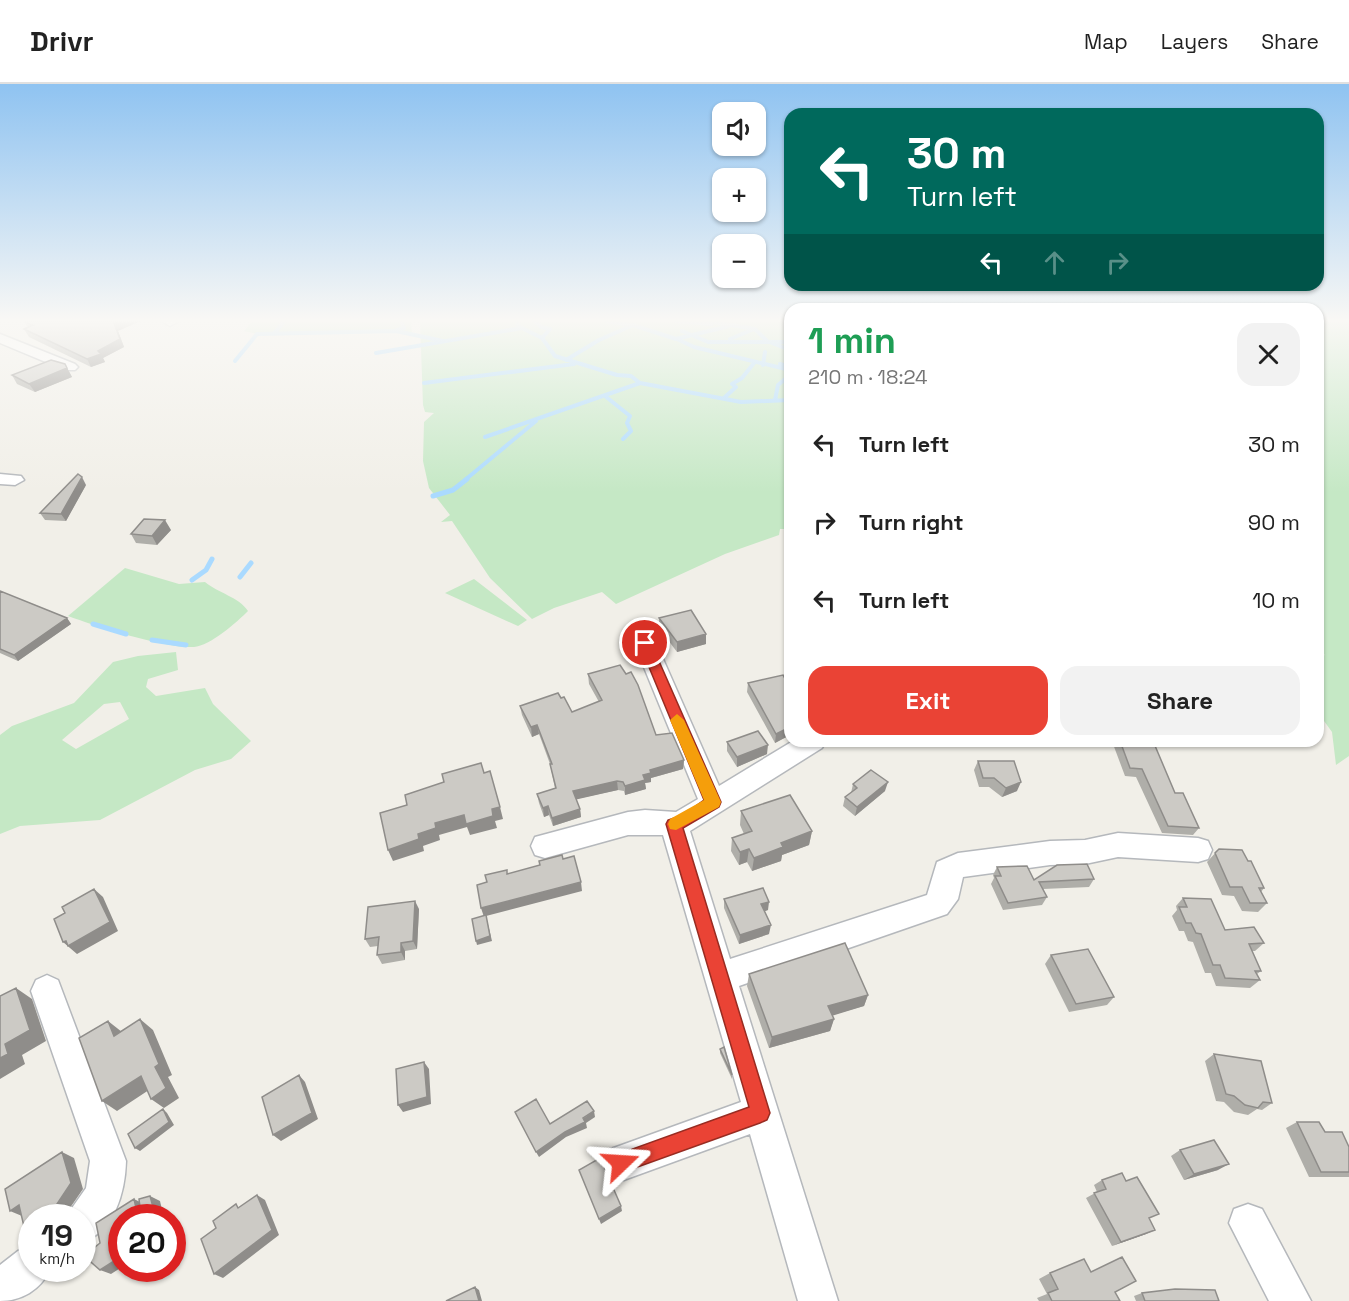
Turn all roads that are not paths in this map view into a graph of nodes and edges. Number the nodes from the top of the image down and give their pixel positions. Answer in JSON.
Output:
{"nodes":[{"id":1,"x":645,"y":643,"type":"dead end"},
{"id":2,"x":803,"y":747,"type":"edge"},
{"id":3,"x":713,"y":802,"type":"junction"},
{"id":4,"x":674,"y":824,"type":"junction"},
{"id":5,"x":545,"y":846,"type":"dead end"},
{"id":6,"x":1198,"y":850,"type":"dead end"},
{"id":7,"x":719,"y":978,"type":"junction"},
{"id":8,"x":46,"y":991,"type":"dead end"},
{"id":9,"x":760,"y":1113,"type":"junction"},
{"id":10,"x":621,"y":1163,"type":"dead end"},
{"id":11,"x":96,"y":1209,"type":"edge"},
{"id":12,"x":1248,"y":1223,"type":"dead end"},
{"id":13,"x":18,"y":1276,"type":"edge"},
{"id":14,"x":0,"y":1290,"type":"edge"},
{"id":15,"x":818,"y":1301,"type":"edge"},
{"id":16,"x":1291,"y":1301,"type":"edge"}],
"edges":[{"from":1,"to":3,"type":"street"},
{"from":2,"to":3,"type":"street"},
{"from":3,"to":4,"type":"street"},
{"from":4,"to":5,"type":"street"},
{"from":4,"to":7,"type":"street"},
{"from":6,"to":7,"type":"street"},
{"from":7,"to":9,"type":"street"},
{"from":8,"to":11,"type":"street"},
{"from":9,"to":10,"type":"street"},
{"from":9,"to":15,"type":"street"},
{"from":12,"to":16,"type":"street"},
{"from":13,"to":14,"type":"street"}]}
